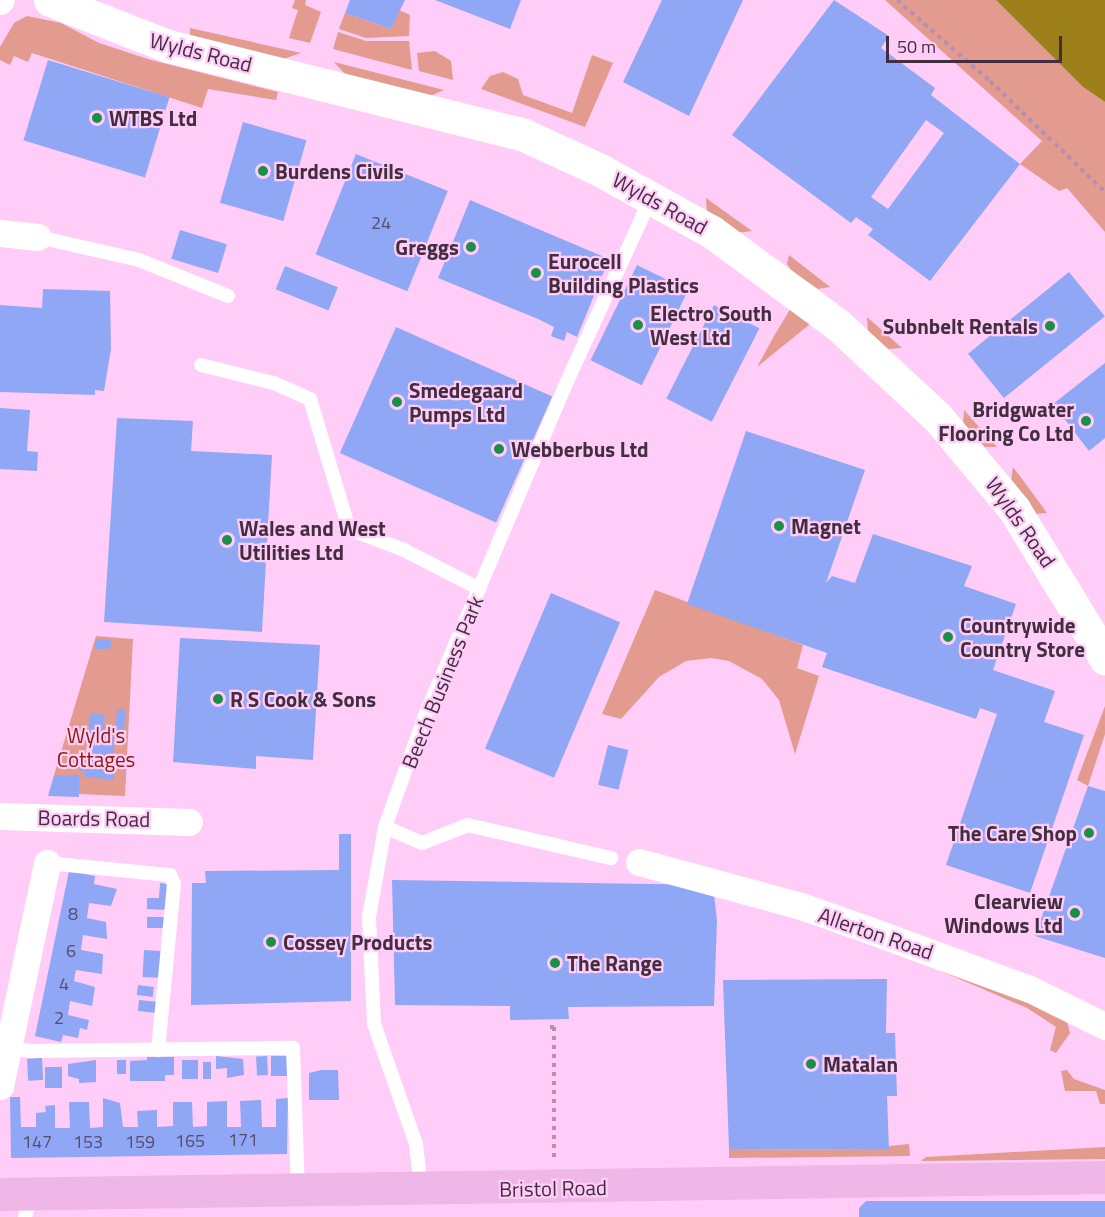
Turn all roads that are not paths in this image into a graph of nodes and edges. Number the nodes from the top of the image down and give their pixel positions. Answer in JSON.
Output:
{"nodes":[{"id":1,"x":50,"y":0,"type":"edge"},
{"id":2,"x":651,"y":198,"type":"junction"},
{"id":3,"x":0,"y":233,"type":"edge"},
{"id":4,"x":38,"y":237,"type":"joint"},
{"id":5,"x":228,"y":296,"type":"dead end"},
{"id":6,"x":201,"y":365,"type":"dead end"},
{"id":7,"x":480,"y":589,"type":"junction"},
{"id":8,"x":1105,"y":658,"type":"edge"},
{"id":9,"x":0,"y":816,"type":"edge"},
{"id":10,"x":189,"y":822,"type":"dead end"},
{"id":11,"x":385,"y":827,"type":"junction"},
{"id":12,"x":611,"y":858,"type":"dead end"},
{"id":13,"x":639,"y":862,"type":"dead end"},
{"id":14,"x":47,"y":863,"type":"joint"},
{"id":15,"x":1105,"y":1026,"type":"edge"},
{"id":16,"x":8,"y":1048,"type":"junction"},
{"id":17,"x":158,"y":1050,"type":"junction"},
{"id":18,"x":0,"y":1086,"type":"edge"},
{"id":19,"x":1105,"y":1178,"type":"edge"},
{"id":20,"x":421,"y":1190,"type":"junction"},
{"id":21,"x":298,"y":1191,"type":"junction"},
{"id":22,"x":19,"y":1202,"type":"edge"}],
"edges":[{"from":1,"to":2,"type":"street","name":"Wylds Road"},
{"from":2,"to":7,"type":"lane","name":"Beech Business Park"},
{"from":2,"to":8,"type":"street","name":"Wylds Road"},
{"from":3,"to":4,"type":"street"},
{"from":4,"to":5,"type":"lane"},
{"from":6,"to":7,"type":"lane"},
{"from":7,"to":11,"type":"lane","name":"Beech Business Park"},
{"from":9,"to":10,"type":"street","name":"Boards Road"},
{"from":11,"to":12,"type":"lane"},
{"from":11,"to":20,"type":"lane","name":"Beech Business Park"},
{"from":13,"to":15,"type":"street","name":"Allerton Road"},
{"from":14,"to":16,"type":"street"},
{"from":14,"to":17,"type":"lane"},
{"from":16,"to":17,"type":"lane"},
{"from":16,"to":18,"type":"street"},
{"from":17,"to":21,"type":"lane"},
{"from":19,"to":20,"type":"main road","name":"Bristol Road"},
{"from":20,"to":21,"type":"main road","name":"Bristol Road"},
{"from":21,"to":22,"type":"main road","name":"Bristol Road"}]}
